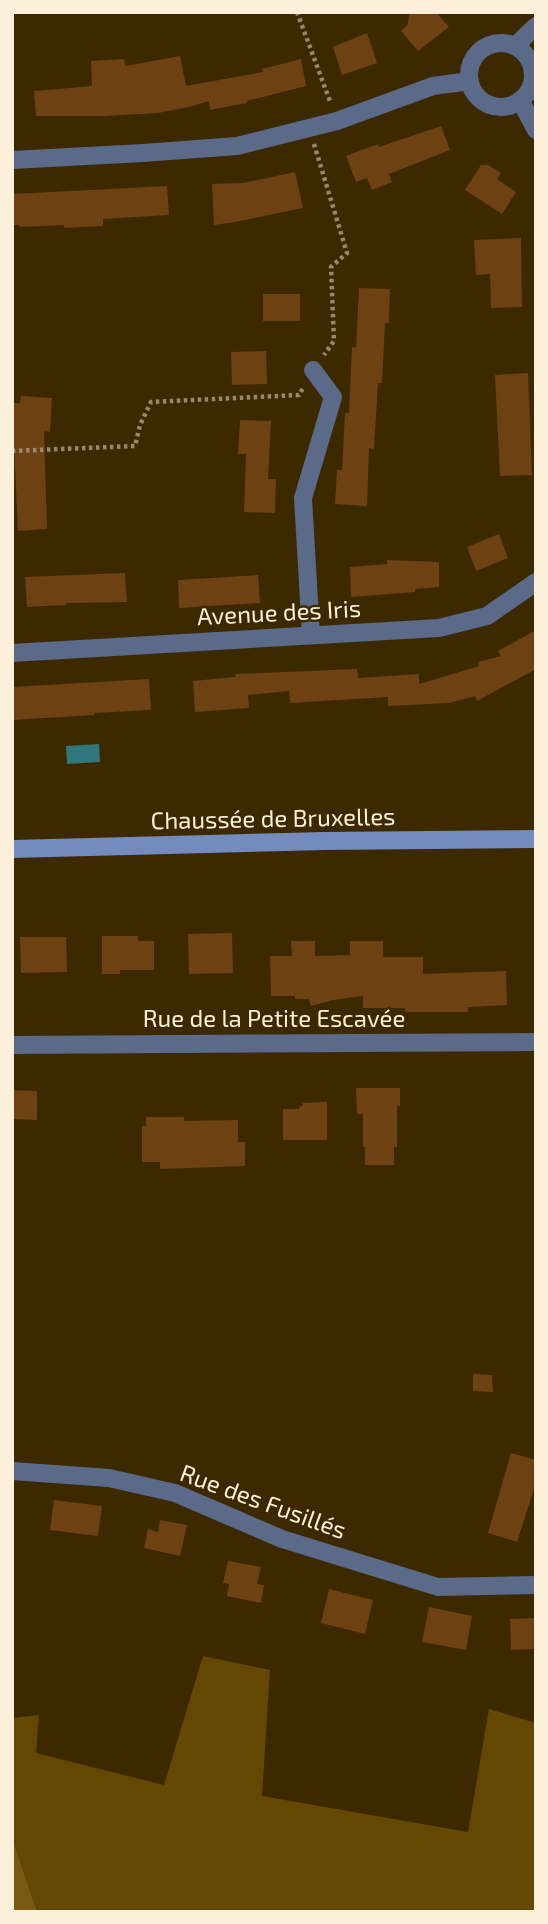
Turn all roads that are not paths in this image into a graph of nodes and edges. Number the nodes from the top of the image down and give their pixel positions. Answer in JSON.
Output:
{"nodes":[{"id":1,"x":536,"y":26,"type":"edge"},
{"id":2,"x":515,"y":46,"type":"junction"},
{"id":3,"x":470,"y":81,"type":"junction"},
{"id":4,"x":520,"y":100,"type":"junction"},
{"id":5,"x":536,"y":130,"type":"edge"},
{"id":6,"x":12,"y":160,"type":"edge"},
{"id":7,"x":313,"y":370,"type":"road end"},
{"id":8,"x":536,"y":582,"type":"edge"},
{"id":9,"x":311,"y":635,"type":"junction"},
{"id":10,"x":12,"y":653,"type":"edge"},
{"id":11,"x":536,"y":839,"type":"edge"},
{"id":12,"x":12,"y":849,"type":"edge"},
{"id":13,"x":536,"y":1042,"type":"edge"},
{"id":14,"x":12,"y":1045,"type":"edge"},
{"id":15,"x":12,"y":1471,"type":"edge"},
{"id":16,"x":536,"y":1585,"type":"edge"}],
"edges":[{"from":1,"to":2,"type":"street"},
{"from":2,"to":3,"type":"street"},
{"from":2,"to":4,"type":"street"},
{"from":3,"to":4,"type":"street"},
{"from":3,"to":6,"type":"street"},
{"from":4,"to":5,"type":"street"},
{"from":7,"to":9,"type":"street"},
{"from":8,"to":9,"type":"street","name":"Avenue des Iris"},
{"from":9,"to":10,"type":"street","name":"Avenue des Iris"},
{"from":11,"to":12,"type":"main road","name":"Chaussée de Bruxelles"},
{"from":13,"to":14,"type":"street","name":"Rue de la Petite Escavée"},
{"from":15,"to":16,"type":"street","name":"Rue des Fusillés"}]}
